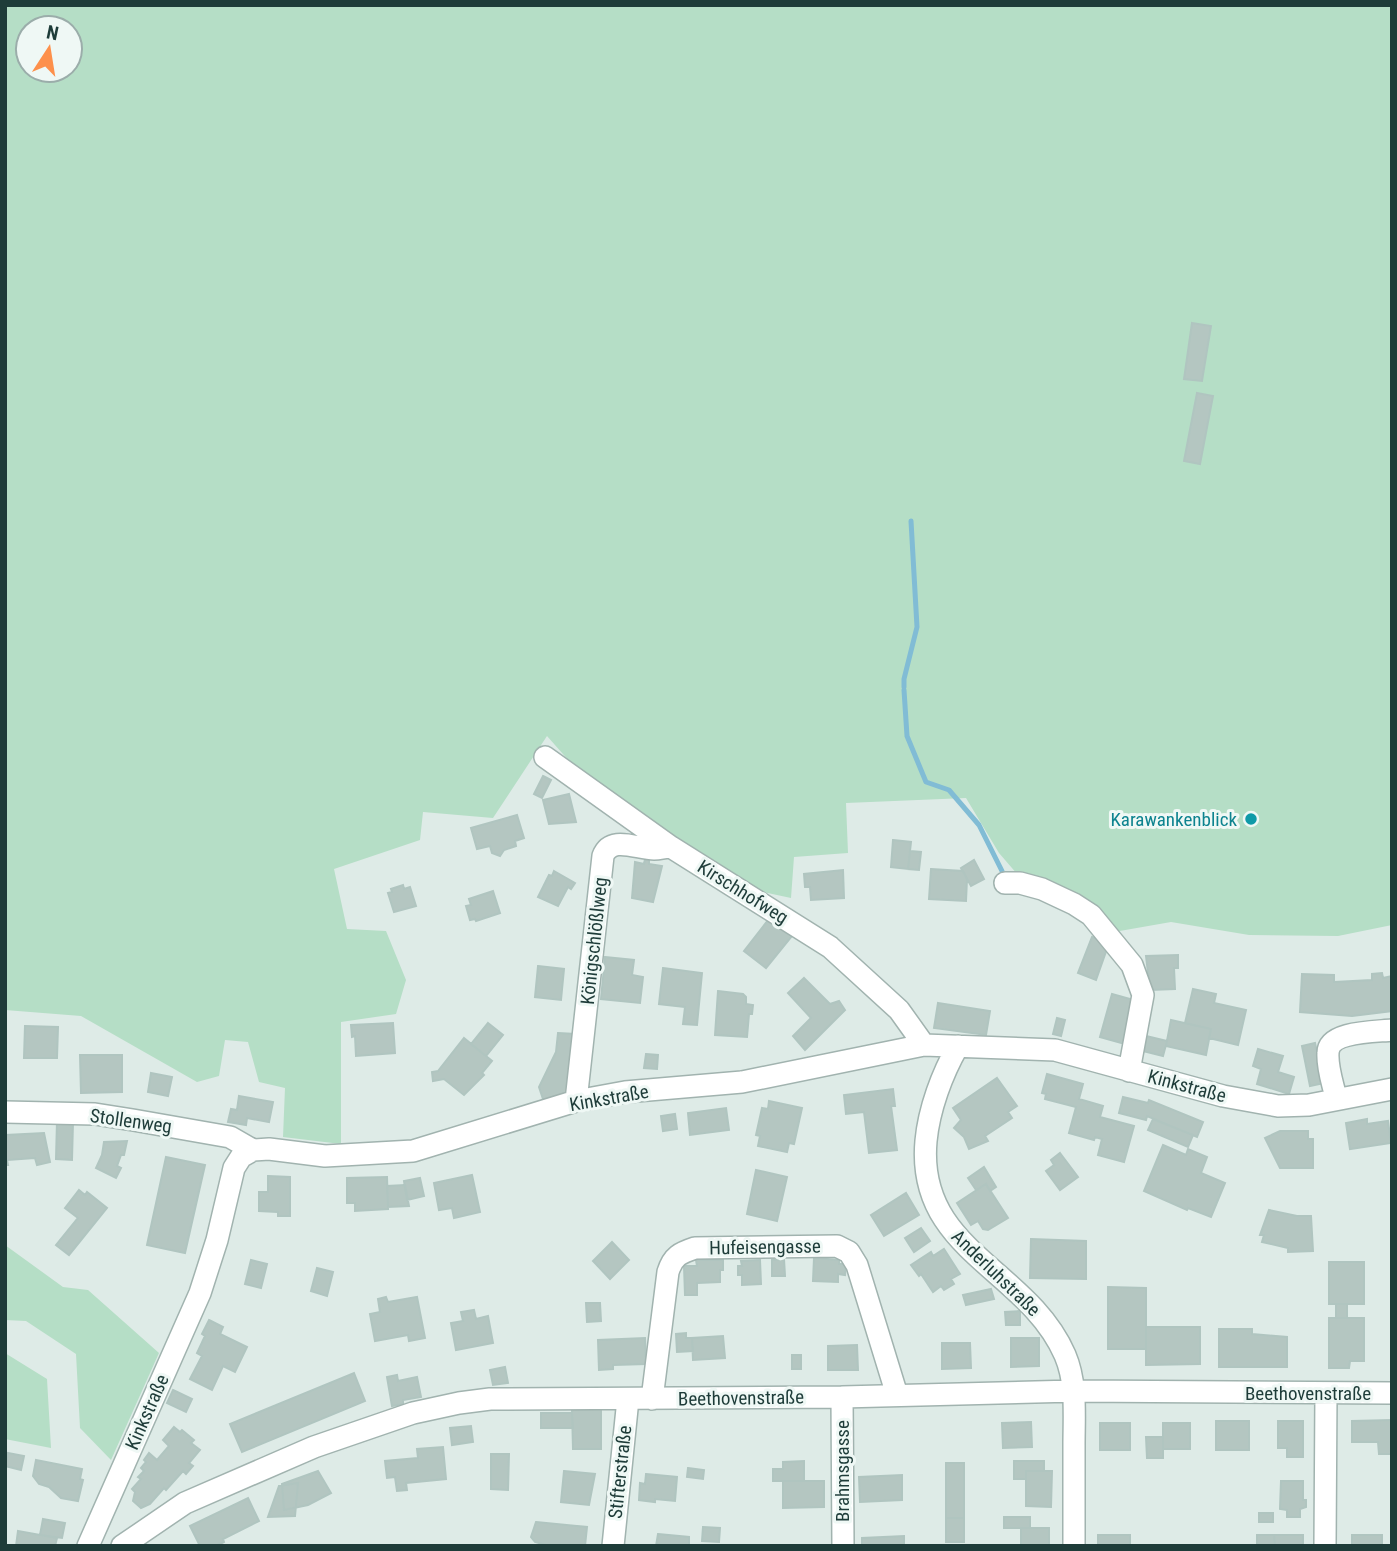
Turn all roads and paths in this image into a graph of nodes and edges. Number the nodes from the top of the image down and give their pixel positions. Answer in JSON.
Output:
{"nodes":[{"id":1,"x":545,"y":757,"type":"dead end"},
{"id":2,"x":671,"y":846,"type":"junction"},
{"id":3,"x":1005,"y":883,"type":"dead end"},
{"id":4,"x":1392,"y":1030,"type":"edge"},
{"id":5,"x":925,"y":1045,"type":"junction"},
{"id":6,"x":958,"y":1046,"type":"junction"},
{"id":7,"x":1129,"y":1071,"type":"junction"},
{"id":8,"x":1392,"y":1089,"type":"edge"},
{"id":9,"x":1336,"y":1098,"type":"junction"},
{"id":10,"x":576,"y":1101,"type":"junction"},
{"id":11,"x":5,"y":1112,"type":"edge"},
{"id":12,"x":253,"y":1150,"type":"junction"},
{"id":13,"x":1074,"y":1391,"type":"junction"},
{"id":14,"x":1326,"y":1393,"type":"junction"},
{"id":15,"x":1392,"y":1393,"type":"edge"},
{"id":16,"x":897,"y":1395,"type":"junction"},
{"id":17,"x":842,"y":1396,"type":"junction"},
{"id":18,"x":628,"y":1399,"type":"junction"},
{"id":19,"x":652,"y":1399,"type":"junction"},
{"id":20,"x":88,"y":1546,"type":"edge"},
{"id":21,"x":122,"y":1546,"type":"edge"},
{"id":22,"x":613,"y":1546,"type":"edge"},
{"id":23,"x":843,"y":1546,"type":"edge"},
{"id":24,"x":1074,"y":1546,"type":"edge"},
{"id":25,"x":1325,"y":1546,"type":"edge"}],
"edges":[{"from":1,"to":2,"type":"street","name":"Kirschhofweg"},
{"from":2,"to":5,"type":"street","name":"Kirschhofweg"},
{"from":2,"to":10,"type":"street","name":"Königschlößlweg"},
{"from":3,"to":7,"type":"street"},
{"from":4,"to":9,"type":"street"},
{"from":5,"to":6,"type":"street","name":"Kinkstraße"},
{"from":5,"to":10,"type":"street","name":"Kinkstraße"},
{"from":6,"to":7,"type":"street","name":"Kinkstraße"},
{"from":6,"to":13,"type":"street","name":"Anderluhstraße"},
{"from":7,"to":9,"type":"street","name":"Kinkstraße"},
{"from":8,"to":9,"type":"street","name":"Kinkstraße"},
{"from":10,"to":12,"type":"street","name":"Kinkstraße"},
{"from":11,"to":12,"type":"street","name":"Stollenweg"},
{"from":12,"to":20,"type":"street","name":"Kinkstraße"},
{"from":13,"to":14,"type":"street","name":"Beethovenstraße"},
{"from":13,"to":16,"type":"street","name":"Beethovenstraße"},
{"from":13,"to":24,"type":"street","name":"Anderluhstraße"},
{"from":14,"to":15,"type":"street","name":"Beethovenstraße"},
{"from":14,"to":25,"type":"street"},
{"from":16,"to":17,"type":"street","name":"Beethovenstraße"},
{"from":16,"to":19,"type":"street","name":"Hufeisengasse"},
{"from":17,"to":19,"type":"street","name":"Beethovenstraße"},
{"from":17,"to":23,"type":"street","name":"Brahmsgasse"},
{"from":18,"to":19,"type":"street","name":"Beethovenstraße"},
{"from":18,"to":21,"type":"street","name":"Beethovenstraße"},
{"from":18,"to":22,"type":"street","name":"Stifterstraße"}]}
